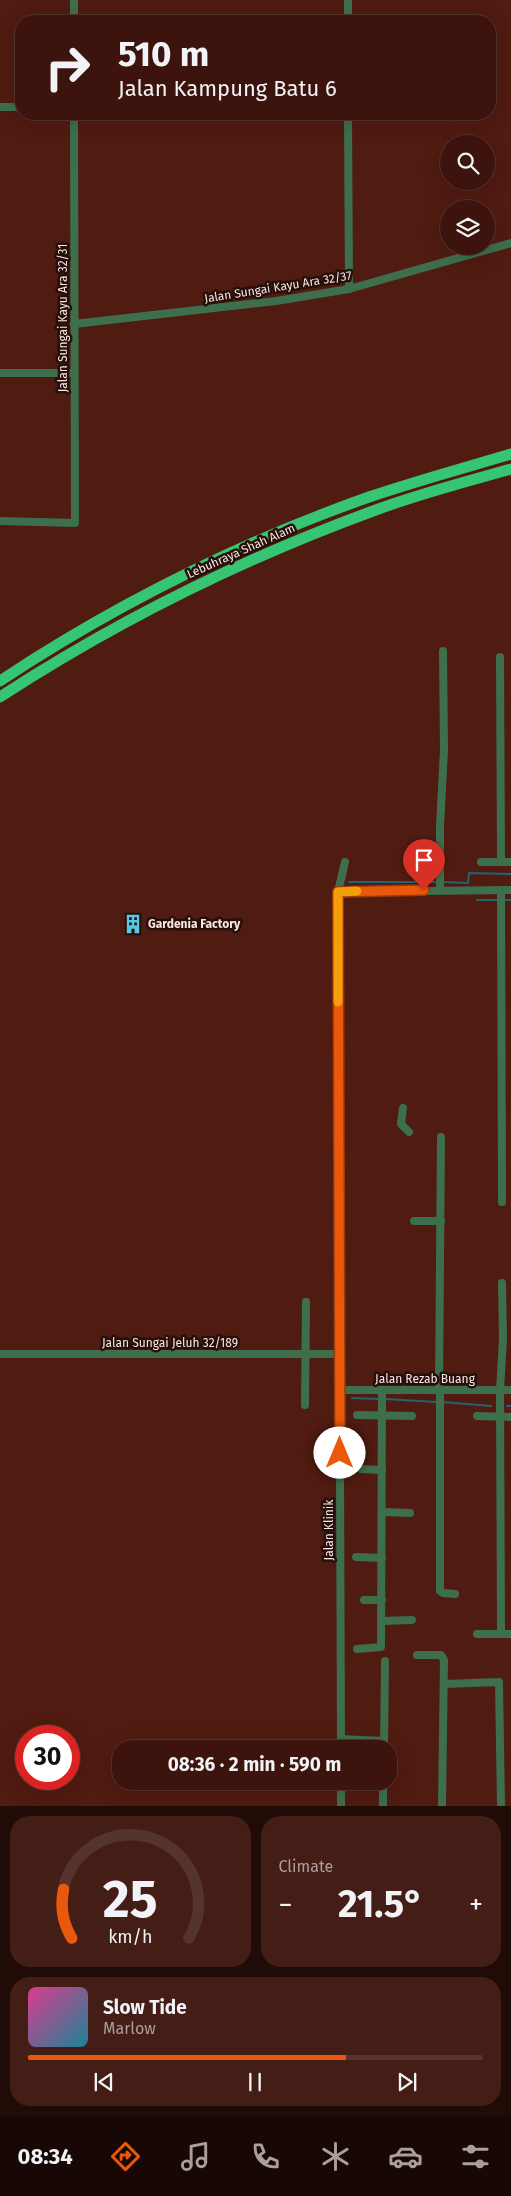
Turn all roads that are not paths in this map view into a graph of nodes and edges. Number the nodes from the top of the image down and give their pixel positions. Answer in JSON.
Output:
{"nodes":[{"id":1,"x":74,"y":0,"type":"edge"},
{"id":2,"x":348,"y":0,"type":"edge"},
{"id":3,"x":74,"y":15,"type":"edge"},
{"id":4,"x":348,"y":15,"type":"edge"},
{"id":5,"x":0,"y":107,"type":"edge"},
{"id":6,"x":15,"y":107,"type":"edge"},
{"id":7,"x":74,"y":120,"type":"edge"},
{"id":8,"x":348,"y":120,"type":"edge"},
{"id":9,"x":511,"y":243,"type":"edge"},
{"id":10,"x":349,"y":289,"type":"junction"},
{"id":11,"x":74,"y":324,"type":"junction"},
{"id":12,"x":0,"y":373,"type":"edge"},
{"id":13,"x":74,"y":373,"type":"junction"},
{"id":14,"x":511,"y":454,"type":"edge"},
{"id":15,"x":511,"y":469,"type":"edge"},
{"id":16,"x":0,"y":521,"type":"edge"},
{"id":17,"x":443,"y":651,"type":"dead end"},
{"id":18,"x":500,"y":657,"type":"dead end"},
{"id":19,"x":0,"y":680,"type":"edge"},
{"id":20,"x":0,"y":697,"type":"edge"},
{"id":21,"x":345,"y":862,"type":"dead end"},
{"id":22,"x":481,"y":862,"type":"dead end"},
{"id":23,"x":501,"y":862,"type":"junction"},
{"id":24,"x":511,"y":862,"type":"edge"},
{"id":25,"x":440,"y":890,"type":"junction"},
{"id":26,"x":511,"y":890,"type":"edge"},
{"id":27,"x":338,"y":892,"type":"junction"},
{"id":28,"x":501,"y":896,"type":"junction"},
{"id":29,"x":501,"y":1016,"type":"junction"},
{"id":30,"x":511,"y":1016,"type":"edge"},
{"id":31,"x":403,"y":1108,"type":"dead end"},
{"id":32,"x":408,"y":1132,"type":"dead end"},
{"id":33,"x":442,"y":1137,"type":"dead end"},
{"id":34,"x":502,"y":1202,"type":"dead end"},
{"id":35,"x":414,"y":1221,"type":"dead end"},
{"id":36,"x":442,"y":1221,"type":"junction"},
{"id":37,"x":502,"y":1283,"type":"dead end"},
{"id":38,"x":306,"y":1302,"type":"dead end"},
{"id":39,"x":0,"y":1354,"type":"edge"},
{"id":40,"x":305,"y":1354,"type":"junction"},
{"id":41,"x":339,"y":1354,"type":"junction"},
{"id":42,"x":340,"y":1390,"type":"junction"},
{"id":43,"x":500,"y":1390,"type":"junction"},
{"id":44,"x":511,"y":1390,"type":"edge"},
{"id":45,"x":439,"y":1396,"type":"junction"},
{"id":46,"x":382,"y":1403,"type":"junction"},
{"id":47,"x":305,"y":1405,"type":"dead end"},
{"id":48,"x":356,"y":1415,"type":"dead end"},
{"id":49,"x":412,"y":1416,"type":"dead end"},
{"id":50,"x":477,"y":1416,"type":"dead end"},
{"id":51,"x":502,"y":1417,"type":"junction"},
{"id":52,"x":511,"y":1417,"type":"edge"},
{"id":53,"x":361,"y":1469,"type":"dead end"},
{"id":54,"x":382,"y":1470,"type":"junction"},
{"id":55,"x":382,"y":1512,"type":"junction"},
{"id":56,"x":410,"y":1513,"type":"dead end"},
{"id":57,"x":356,"y":1557,"type":"dead end"},
{"id":58,"x":382,"y":1558,"type":"junction"},
{"id":59,"x":455,"y":1594,"type":"dead end"},
{"id":60,"x":364,"y":1600,"type":"dead end"},
{"id":61,"x":382,"y":1600,"type":"junction"},
{"id":62,"x":412,"y":1620,"type":"dead end"},
{"id":63,"x":382,"y":1621,"type":"junction"},
{"id":64,"x":477,"y":1634,"type":"dead end"},
{"id":65,"x":501,"y":1634,"type":"junction"},
{"id":66,"x":511,"y":1634,"type":"edge"},
{"id":67,"x":357,"y":1649,"type":"dead end"},
{"id":68,"x":417,"y":1655,"type":"dead end"},
{"id":69,"x":385,"y":1661,"type":"dead end"},
{"id":70,"x":444,"y":1684,"type":"junction"},
{"id":71,"x":341,"y":1739,"type":"joint"},
{"id":72,"x":348,"y":1740,"type":"edge"},
{"id":73,"x":384,"y":1740,"type":"edge"},
{"id":74,"x":341,"y":1790,"type":"edge"},
{"id":75,"x":383,"y":1790,"type":"edge"},
{"id":76,"x":341,"y":1806,"type":"edge"},
{"id":77,"x":383,"y":1806,"type":"edge"},
{"id":78,"x":442,"y":1806,"type":"edge"},
{"id":79,"x":501,"y":1806,"type":"edge"}],
"edges":[{"from":1,"to":3,"type":"street"},
{"from":2,"to":4,"type":"street"},
{"from":5,"to":6,"type":"street"},
{"from":7,"to":11,"type":"street","name":"Jalan Sungai Kayu Ara 32/31"},
{"from":8,"to":10,"type":"street"},
{"from":9,"to":10,"type":"street","name":"Jalan Sungai Kayu Ara 32/37"},
{"from":10,"to":11,"type":"street","name":"Jalan Sungai Kayu Ara 32/37"},
{"from":11,"to":13,"type":"street","name":"Jalan Sungai Kayu Ara 32/31"},
{"from":12,"to":13,"type":"street"},
{"from":13,"to":16,"type":"street","name":"Jalan Sungai Kayu Ara 32/31"},
{"from":14,"to":19,"type":"highway","name":"Lebuhraya Shah Alam"},
{"from":15,"to":20,"type":"highway","name":"Lebuhraya Shah Alam"},
{"from":17,"to":25,"type":"street"},
{"from":18,"to":23,"type":"street"},
{"from":21,"to":27,"type":"street","name":"Jalan Klinik"},
{"from":22,"to":23,"type":"street"},
{"from":23,"to":24,"type":"street"},
{"from":25,"to":27,"type":"street"},
{"from":25,"to":28,"type":"street"},
{"from":26,"to":28,"type":"street"},
{"from":27,"to":41,"type":"street","name":"Jalan Klinik"},
{"from":28,"to":29,"type":"street"},
{"from":29,"to":30,"type":"street"},
{"from":29,"to":34,"type":"street"},
{"from":31,"to":32,"type":"street"},
{"from":33,"to":36,"type":"street"},
{"from":35,"to":36,"type":"street"},
{"from":36,"to":45,"type":"street"},
{"from":37,"to":43,"type":"street"},
{"from":38,"to":40,"type":"street"},
{"from":39,"to":40,"type":"street","name":"Jalan Sungai Jeluh 32/189"},
{"from":40,"to":41,"type":"street","name":"Jalan Sungai Jeluh 32/189"},
{"from":40,"to":47,"type":"street"},
{"from":41,"to":42,"type":"street","name":"Jalan Klinik"},
{"from":42,"to":46,"type":"street","name":"Jalan Rezab Buang"},
{"from":42,"to":71,"type":"street","name":"Jalan Klinik"},
{"from":43,"to":44,"type":"street","name":"Jalan Rezab Buang"},
{"from":43,"to":45,"type":"street","name":"Jalan Rezab Buang"},
{"from":43,"to":51,"type":"street"},
{"from":45,"to":46,"type":"street","name":"Jalan Rezab Buang"},
{"from":45,"to":59,"type":"street"},
{"from":46,"to":48,"type":"street"},
{"from":46,"to":49,"type":"street"},
{"from":46,"to":54,"type":"street"},
{"from":50,"to":51,"type":"street"},
{"from":51,"to":52,"type":"street"},
{"from":51,"to":65,"type":"street"},
{"from":53,"to":54,"type":"street"},
{"from":54,"to":55,"type":"street"},
{"from":55,"to":56,"type":"street"},
{"from":55,"to":58,"type":"street"},
{"from":57,"to":58,"type":"street"},
{"from":58,"to":61,"type":"street"},
{"from":60,"to":61,"type":"street"},
{"from":61,"to":63,"type":"street"},
{"from":62,"to":63,"type":"street"},
{"from":63,"to":67,"type":"street"},
{"from":64,"to":65,"type":"street"},
{"from":65,"to":66,"type":"street"},
{"from":68,"to":70,"type":"street"},
{"from":69,"to":73,"type":"street"},
{"from":70,"to":78,"type":"street"},
{"from":70,"to":79,"type":"street"},
{"from":71,"to":72,"type":"street"},
{"from":74,"to":76,"type":"street"},
{"from":75,"to":77,"type":"street"}]}
